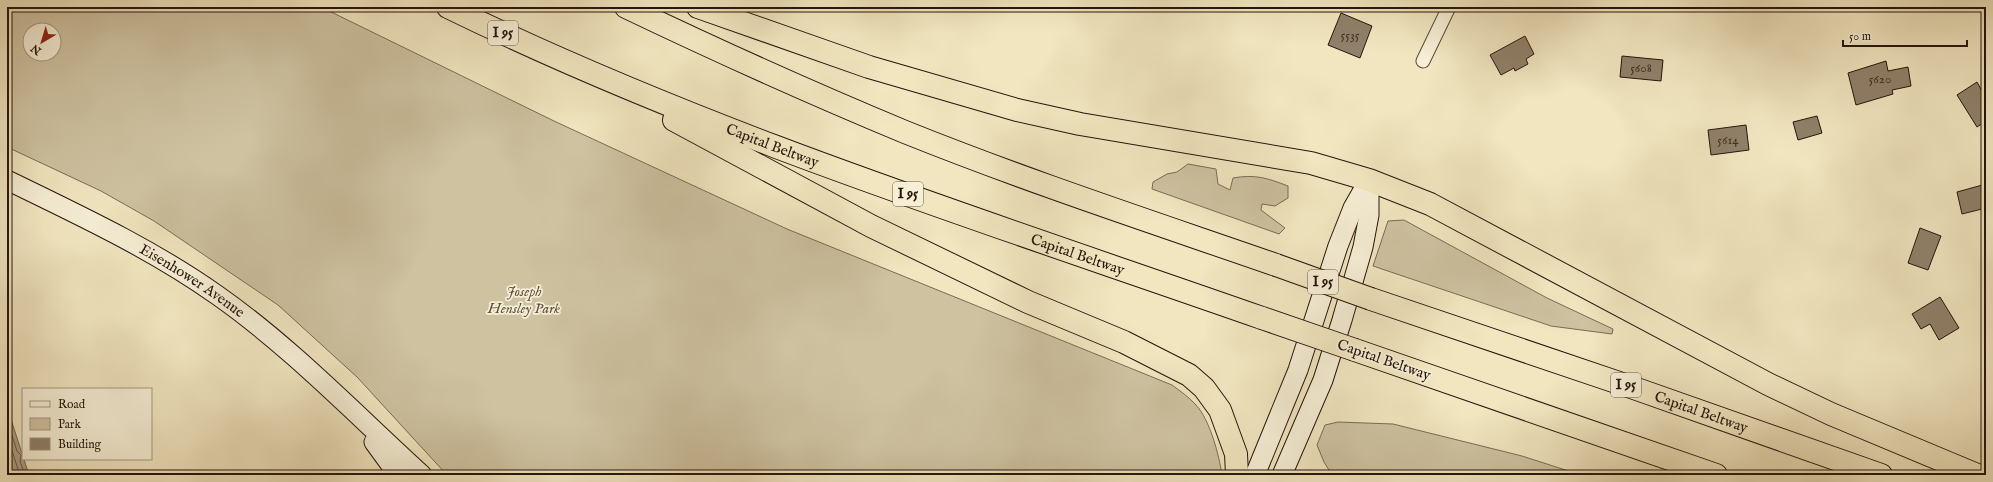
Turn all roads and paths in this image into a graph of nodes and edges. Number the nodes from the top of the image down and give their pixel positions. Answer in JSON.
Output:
{"nodes":[{"id":1,"x":448,"y":7,"type":"edge"},
{"id":2,"x":626,"y":7,"type":"edge"},
{"id":3,"x":698,"y":7,"type":"edge"},
{"id":4,"x":1449,"y":7,"type":"edge"},
{"id":5,"x":558,"y":58,"type":"junction"},
{"id":6,"x":1423,"y":61,"type":"dead end"},
{"id":7,"x":7,"y":180,"type":"edge"},
{"id":8,"x":1369,"y":180,"type":"junction"},
{"id":9,"x":355,"y":414,"type":"junction"},
{"id":10,"x":398,"y":475,"type":"edge"},
{"id":11,"x":422,"y":475,"type":"edge"},
{"id":12,"x":1237,"y":475,"type":"edge"},
{"id":13,"x":1256,"y":475,"type":"edge"},
{"id":14,"x":1282,"y":475,"type":"edge"},
{"id":15,"x":1716,"y":475,"type":"edge"},
{"id":16,"x":1881,"y":475,"type":"edge"},
{"id":17,"x":1977,"y":475,"type":"edge"}],
"edges":[{"from":1,"to":5,"type":"highway","name":"Capital Beltway","number":"I 95"},
{"from":2,"to":16,"type":"highway","name":"Capital Beltway","number":"I 95","bridge":true},
{"from":3,"to":8,"type":"highway"},
{"from":4,"to":6,"type":"street"},
{"from":5,"to":12,"type":"highway"},
{"from":5,"to":15,"type":"highway","name":"Capital Beltway","number":"I 95","bridge":true},
{"from":7,"to":9,"type":"main road","name":"Eisenhower Avenue"},
{"from":8,"to":13,"type":"main road"},
{"from":8,"to":14,"type":"main road"},
{"from":8,"to":17,"type":"highway"},
{"from":9,"to":10,"type":"main road","name":"Eisenhower Avenue"},
{"from":9,"to":11,"type":"main road","name":"Eisenhower Avenue"}]}
